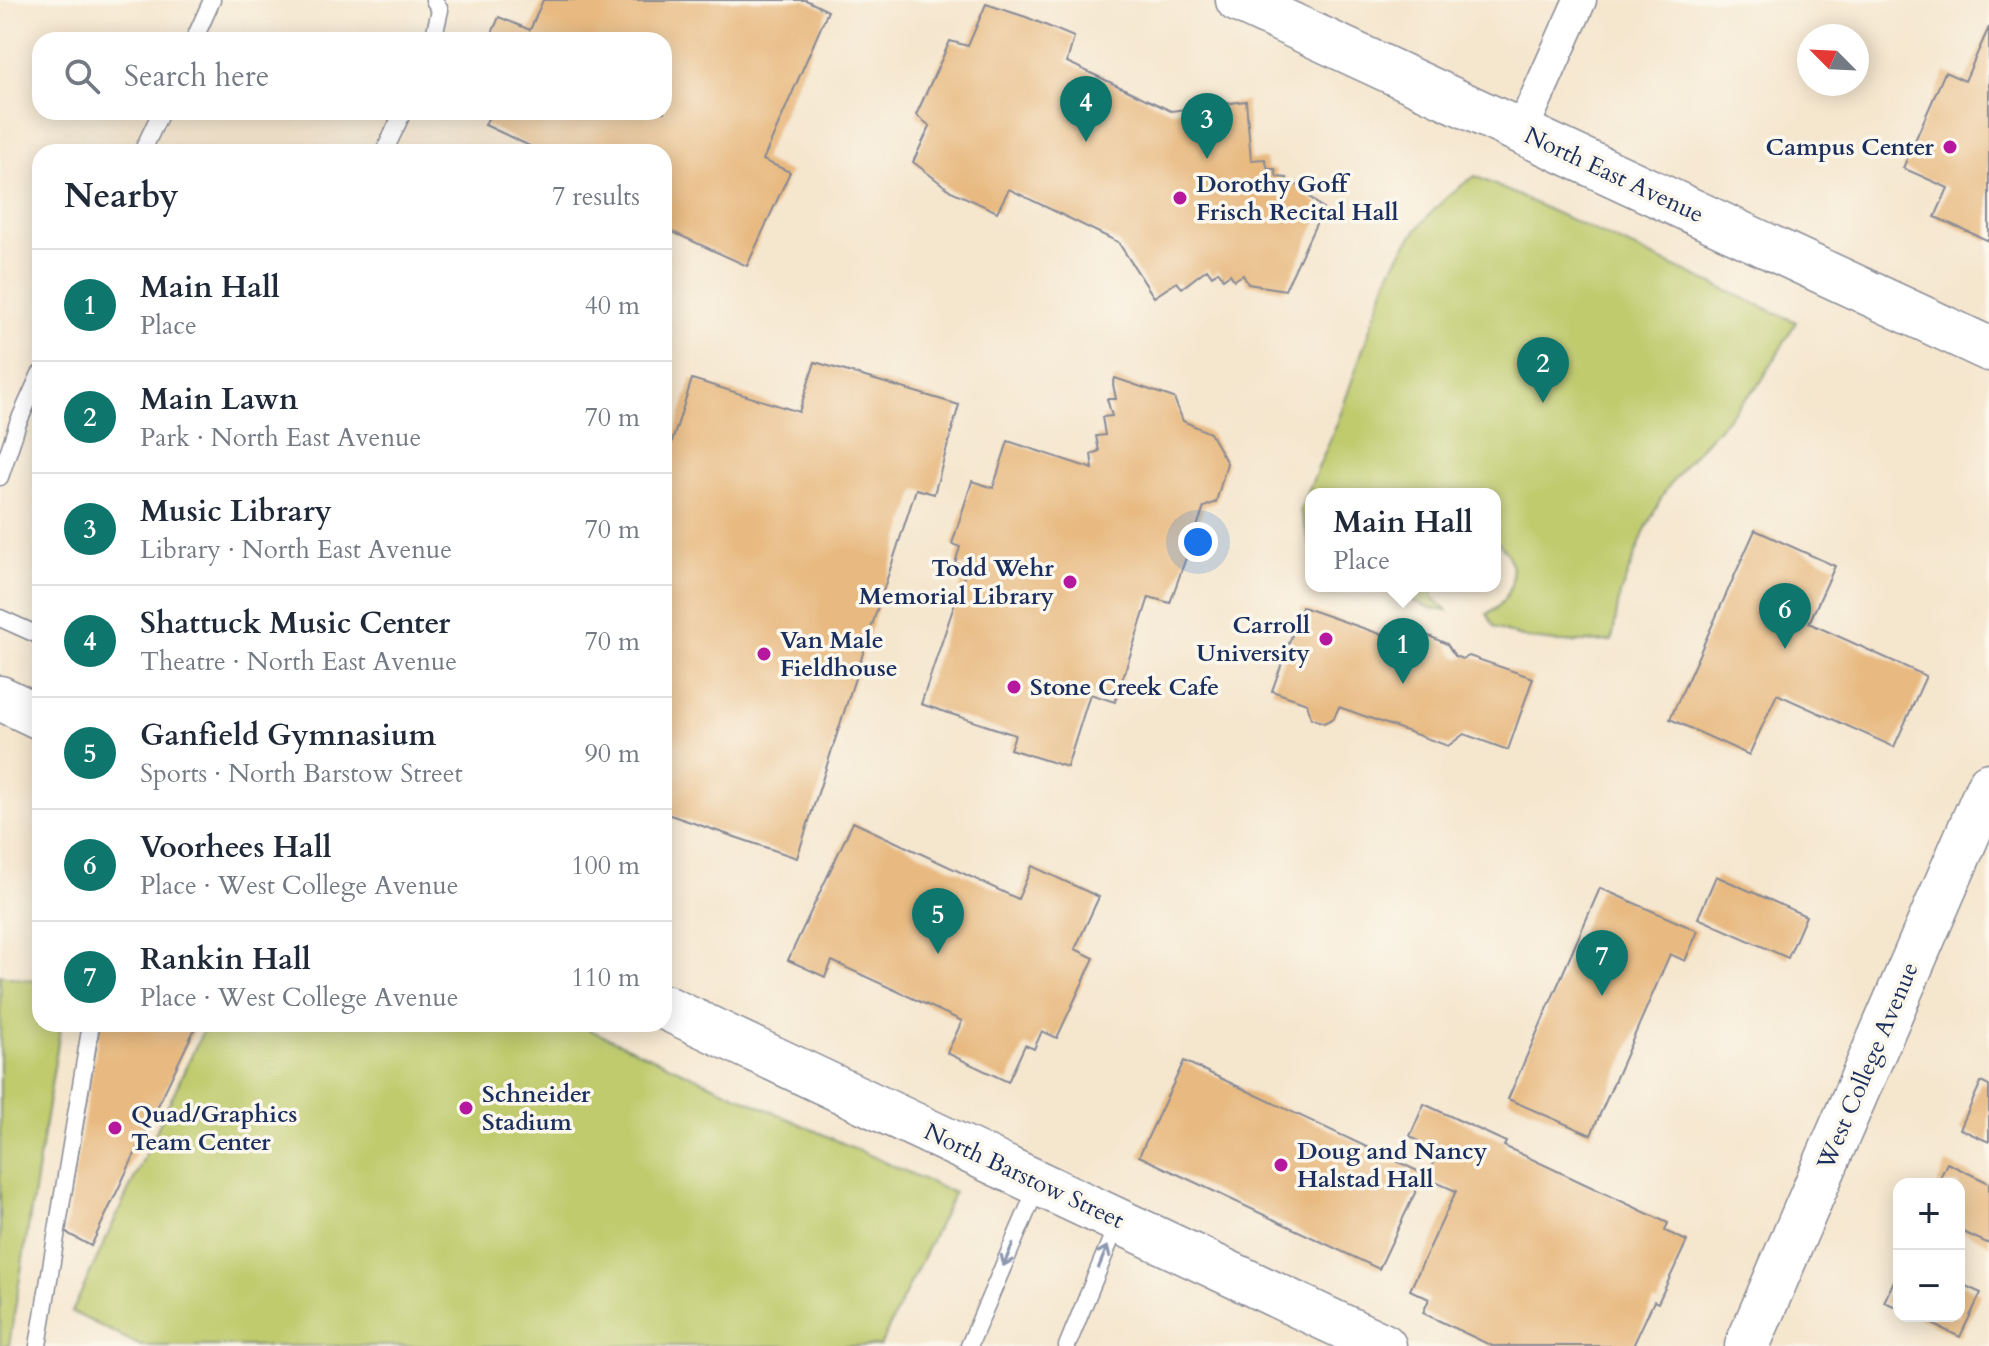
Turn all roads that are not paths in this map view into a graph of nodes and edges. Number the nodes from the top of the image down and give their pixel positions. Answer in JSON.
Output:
{"nodes":[{"id":1,"x":212,"y":0,"type":"edge"},
{"id":2,"x":434,"y":0,"type":"edge"},
{"id":3,"x":1238,"y":0,"type":"edge"},
{"id":4,"x":1580,"y":0,"type":"edge"},
{"id":5,"x":198,"y":32,"type":"edge"},
{"id":6,"x":435,"y":32,"type":"edge"},
{"id":7,"x":157,"y":120,"type":"edge"},
{"id":8,"x":399,"y":120,"type":"edge"},
{"id":9,"x":1521,"y":132,"type":"junction"},
{"id":10,"x":146,"y":144,"type":"edge"},
{"id":11,"x":388,"y":144,"type":"edge"},
{"id":12,"x":1989,"y":349,"type":"edge"},
{"id":13,"x":32,"y":392,"type":"edge"},
{"id":14,"x":0,"y":477,"type":"edge"},
{"id":15,"x":0,"y":618,"type":"edge"},
{"id":16,"x":32,"y":632,"type":"edge"},
{"id":17,"x":0,"y":698,"type":"edge"},
{"id":18,"x":32,"y":713,"type":"edge"},
{"id":19,"x":1989,"y":785,"type":"edge"},
{"id":20,"x":672,"y":1011,"type":"edge"},
{"id":21,"x":90,"y":1032,"type":"edge"},
{"id":22,"x":1039,"y":1183,"type":"junction"},
{"id":23,"x":1118,"y":1220,"type":"junction"},
{"id":24,"x":38,"y":1346,"type":"edge"},
{"id":25,"x":969,"y":1346,"type":"edge"},
{"id":26,"x":1067,"y":1346,"type":"edge"},
{"id":27,"x":1384,"y":1346,"type":"edge"},
{"id":28,"x":1747,"y":1346,"type":"edge"}],
"edges":[{"from":1,"to":5,"type":"lane"},
{"from":2,"to":6,"type":"lane"},
{"from":3,"to":9,"type":"street","name":"North East Avenue"},
{"from":4,"to":9,"type":"street"},
{"from":7,"to":10,"type":"lane"},
{"from":8,"to":11,"type":"lane"},
{"from":9,"to":12,"type":"street","name":"North East Avenue"},
{"from":13,"to":14,"type":"lane"},
{"from":15,"to":16,"type":"lane"},
{"from":17,"to":18,"type":"street"},
{"from":19,"to":28,"type":"street","name":"West College Avenue"},
{"from":20,"to":22,"type":"street","name":"North Barstow Street"},
{"from":21,"to":24,"type":"lane"},
{"from":22,"to":23,"type":"street","name":"North Barstow Street"},
{"from":22,"to":25,"type":"lane","one_way":true},
{"from":26,"to":23,"type":"lane","one_way":true},
{"from":23,"to":27,"type":"street","name":"North Barstow Street"}]}
